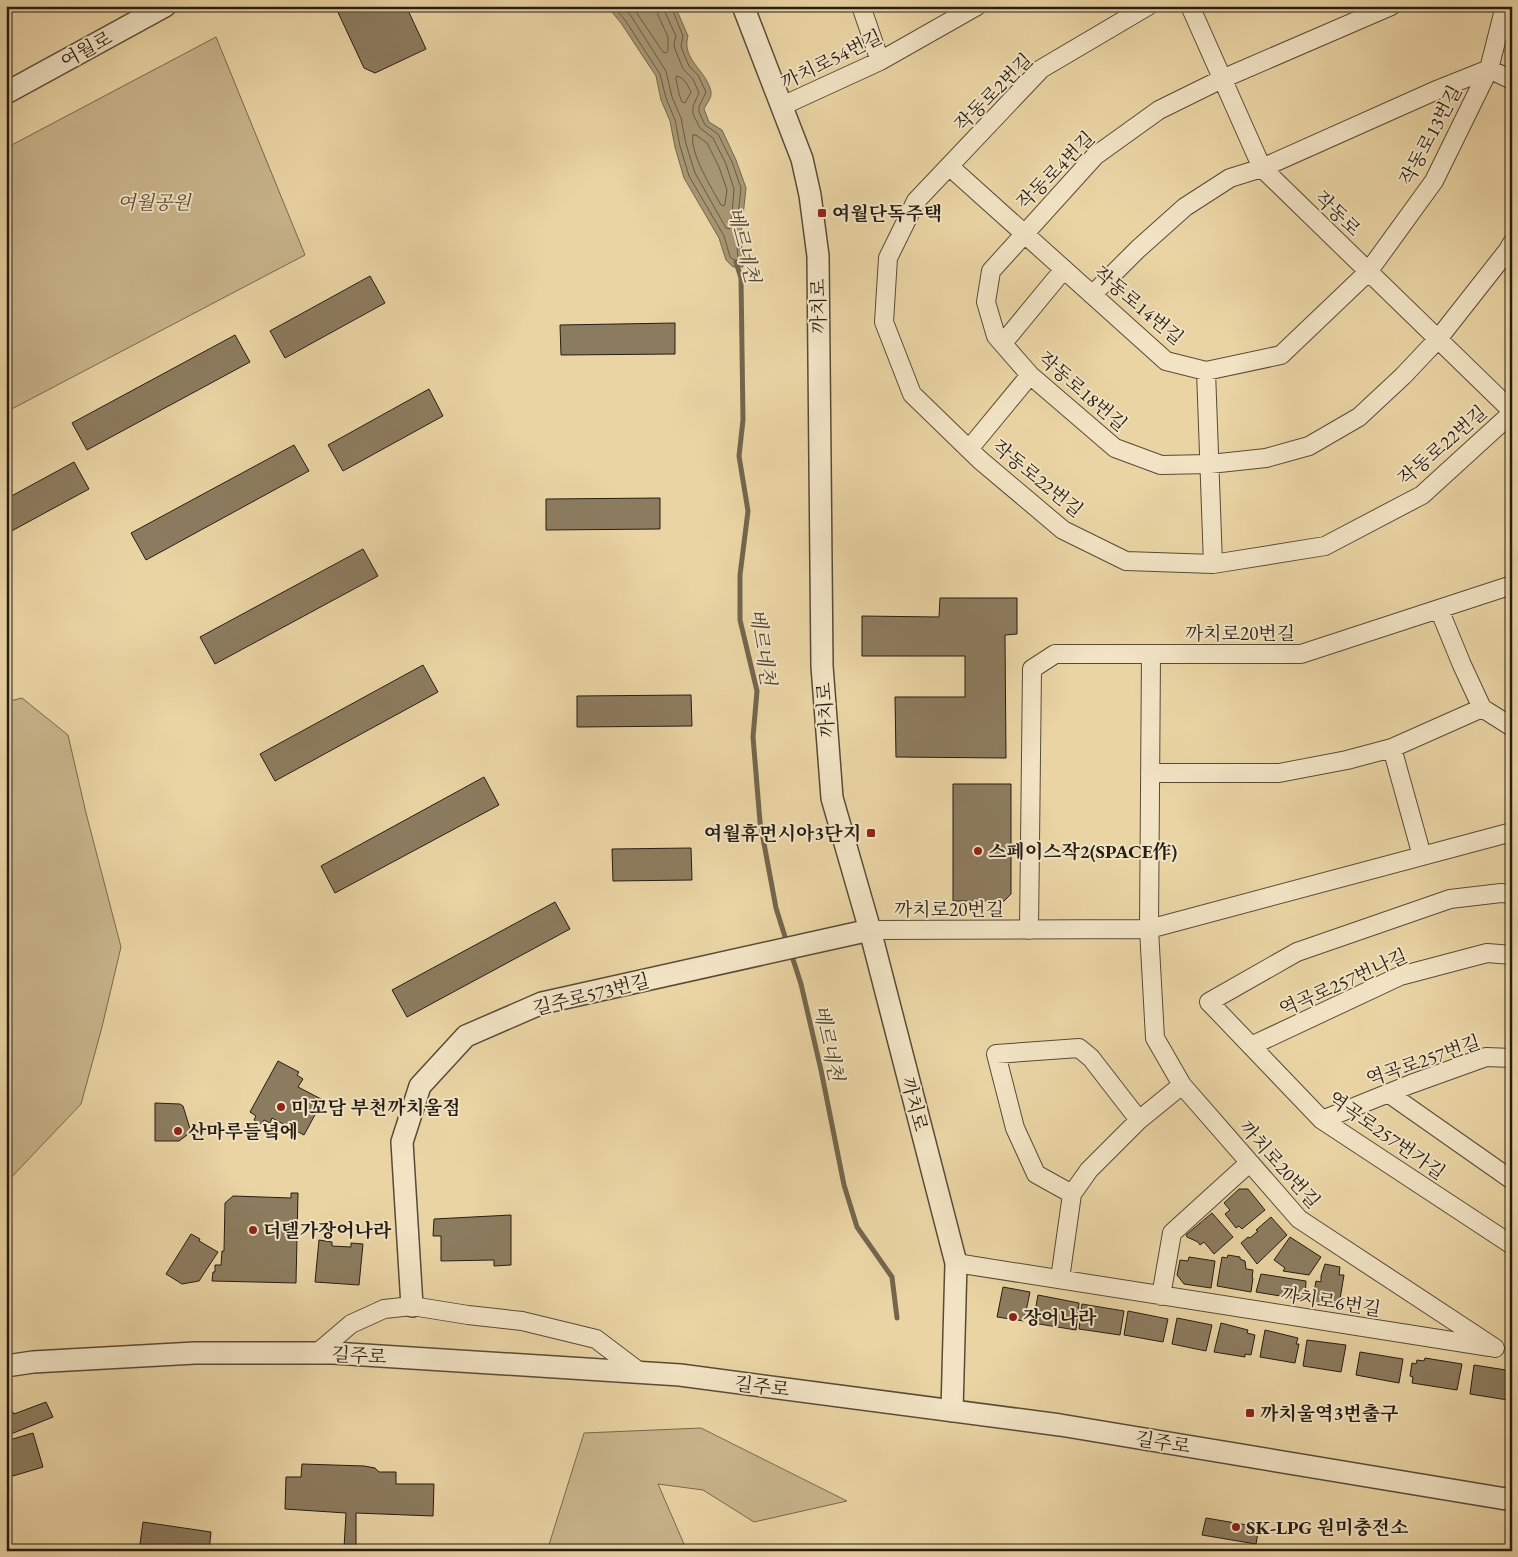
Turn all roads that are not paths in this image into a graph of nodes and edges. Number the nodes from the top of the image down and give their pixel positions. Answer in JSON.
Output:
{"nodes":[{"id":1,"x":165,"y":6,"type":"edge"},
{"id":2,"x":742,"y":6,"type":"edge"},
{"id":3,"x":861,"y":6,"type":"edge"},
{"id":4,"x":977,"y":6,"type":"edge"},
{"id":5,"x":1148,"y":6,"type":"edge"},
{"id":6,"x":1190,"y":6,"type":"edge"},
{"id":7,"x":1391,"y":6,"type":"edge"},
{"id":8,"x":1505,"y":6,"type":"edge"},
{"id":9,"x":880,"y":61,"type":"junction"},
{"id":10,"x":1488,"y":69,"type":"junction"},
{"id":11,"x":1222,"y":79,"type":"junction"},
{"id":12,"x":1512,"y":80,"type":"edge"},
{"id":13,"x":6,"y":93,"type":"edge"},
{"id":14,"x":782,"y":106,"type":"junction"},
{"id":15,"x":949,"y":166,"type":"junction"},
{"id":16,"x":1262,"y":168,"type":"junction"},
{"id":17,"x":1024,"y":233,"type":"junction"},
{"id":18,"x":1512,"y":243,"type":"edge"},
{"id":19,"x":1064,"y":269,"type":"junction"},
{"id":20,"x":1368,"y":272,"type":"junction"},
{"id":21,"x":1092,"y":295,"type":"junction"},
{"id":22,"x":1438,"y":339,"type":"junction"},
{"id":23,"x":1003,"y":343,"type":"junction"},
{"id":24,"x":1206,"y":371,"type":"junction"},
{"id":25,"x":1030,"y":375,"type":"junction"},
{"id":26,"x":1512,"y":412,"type":"edge"},
{"id":27,"x":969,"y":449,"type":"junction"},
{"id":28,"x":1210,"y":464,"type":"junction"},
{"id":29,"x":1213,"y":564,"type":"junction"},
{"id":30,"x":1512,"y":585,"type":"edge"},
{"id":31,"x":1439,"y":609,"type":"junction"},
{"id":32,"x":1151,"y":654,"type":"junction"},
{"id":33,"x":1482,"y":708,"type":"junction"},
{"id":34,"x":1512,"y":727,"type":"edge"},
{"id":35,"x":1392,"y":748,"type":"junction"},
{"id":36,"x":1150,"y":773,"type":"junction"},
{"id":37,"x":1512,"y":832,"type":"edge"},
{"id":38,"x":1422,"y":856,"type":"junction"},
{"id":39,"x":1512,"y":894,"type":"edge"},
{"id":40,"x":1149,"y":929,"type":"junction"},
{"id":41,"x":870,"y":930,"type":"junction"},
{"id":42,"x":1029,"y":930,"type":"junction"},
{"id":43,"x":1512,"y":955,"type":"edge"},
{"id":44,"x":1251,"y":1046,"type":"junction"},
{"id":45,"x":1512,"y":1058,"type":"edge"},
{"id":46,"x":1182,"y":1085,"type":"junction"},
{"id":47,"x":1388,"y":1093,"type":"junction"},
{"id":48,"x":1139,"y":1120,"type":"junction"},
{"id":49,"x":1322,"y":1120,"type":"junction"},
{"id":50,"x":1249,"y":1163,"type":"junction"},
{"id":51,"x":1512,"y":1180,"type":"edge"},
{"id":52,"x":1072,"y":1194,"type":"junction"},
{"id":53,"x":1512,"y":1245,"type":"edge"},
{"id":54,"x":956,"y":1263,"type":"junction"},
{"id":55,"x":1060,"y":1279,"type":"junction"},
{"id":56,"x":1161,"y":1296,"type":"junction"},
{"id":57,"x":412,"y":1306,"type":"junction"},
{"id":58,"x":1495,"y":1348,"type":"joint"},
{"id":59,"x":317,"y":1353,"type":"junction"},
{"id":60,"x":6,"y":1366,"type":"edge"},
{"id":61,"x":641,"y":1373,"type":"junction"},
{"id":62,"x":952,"y":1411,"type":"junction"},
{"id":63,"x":1512,"y":1500,"type":"edge"}],
"edges":[{"from":1,"to":13,"type":"street","name":"여월로"},
{"from":2,"to":14,"type":"street","name":"까치로"},
{"from":3,"to":9,"type":"street"},
{"from":4,"to":9,"type":"street","name":"까치로54번길"},
{"from":5,"to":15,"type":"street","name":"작동로2번길"},
{"from":6,"to":11,"type":"street","name":"작동로"},
{"from":7,"to":11,"type":"street","name":"작동로4번길"},
{"from":8,"to":10,"type":"street","name":"작동로13번길"},
{"from":9,"to":14,"type":"street","name":"까치로54번길"},
{"from":10,"to":12,"type":"street"},
{"from":10,"to":16,"type":"street"},
{"from":10,"to":20,"type":"street","name":"작동로13번길"},
{"from":11,"to":16,"type":"street","name":"작동로"},
{"from":11,"to":17,"type":"street","name":"작동로4번길"},
{"from":14,"to":41,"type":"street","name":"까치로"},
{"from":15,"to":17,"type":"street","name":"작동로14번길"},
{"from":15,"to":27,"type":"street","name":"작동로22번길"},
{"from":16,"to":20,"type":"street","name":"작동로"},
{"from":16,"to":21,"type":"street"},
{"from":17,"to":19,"type":"street","name":"작동로14번길"},
{"from":17,"to":23,"type":"street","name":"작동로18번길"},
{"from":18,"to":22,"type":"street","name":"작동로18번길"},
{"from":19,"to":21,"type":"street","name":"작동로14번길"},
{"from":19,"to":23,"type":"street"},
{"from":20,"to":22,"type":"street","name":"작동로"},
{"from":20,"to":24,"type":"street","name":"작동로14번길"},
{"from":21,"to":24,"type":"street","name":"작동로14번길"},
{"from":22,"to":26,"type":"street","name":"작동로"},
{"from":22,"to":28,"type":"street","name":"작동로18번길"},
{"from":23,"to":25,"type":"street","name":"작동로18번길"},
{"from":24,"to":28,"type":"street"},
{"from":25,"to":27,"type":"street"},
{"from":25,"to":28,"type":"street","name":"작동로18번길"},
{"from":26,"to":29,"type":"street","name":"작동로22번길"},
{"from":27,"to":29,"type":"street","name":"작동로22번길"},
{"from":28,"to":29,"type":"street"},
{"from":30,"to":31,"type":"street","name":"까치로20번길"},
{"from":31,"to":32,"type":"street","name":"까치로20번길"},
{"from":31,"to":33,"type":"street"},
{"from":32,"to":36,"type":"street","name":"까치로20번길"},
{"from":32,"to":42,"type":"street","name":"까치로20번길"},
{"from":33,"to":34,"type":"street"},
{"from":33,"to":35,"type":"street"},
{"from":35,"to":36,"type":"street"},
{"from":35,"to":38,"type":"street"},
{"from":36,"to":40,"type":"street","name":"까치로20번길"},
{"from":37,"to":38,"type":"street","name":"까치로20번길"},
{"from":38,"to":40,"type":"street","name":"까치로20번길"},
{"from":39,"to":44,"type":"street","name":"역곡로257번가길"},
{"from":40,"to":42,"type":"street","name":"까치로20번길"},
{"from":40,"to":46,"type":"street","name":"까치로20번길"},
{"from":41,"to":42,"type":"street","name":"까치로20번길"},
{"from":41,"to":54,"type":"street","name":"까치로"},
{"from":41,"to":57,"type":"street","name":"길주로573번길"},
{"from":43,"to":44,"type":"street","name":"역곡로257번나길"},
{"from":44,"to":49,"type":"street","name":"역곡로257번가길"},
{"from":45,"to":47,"type":"street","name":"역곡로257번길"},
{"from":46,"to":48,"type":"street"},
{"from":46,"to":50,"type":"street","name":"까치로20번길"},
{"from":47,"to":49,"type":"street","name":"역곡로257번길"},
{"from":47,"to":51,"type":"street"},
{"from":48,"to":52,"type":"street"},
{"from":48,"to":52,"type":"street"},
{"from":49,"to":53,"type":"street","name":"역곡로257번가길"},
{"from":50,"to":56,"type":"street"},
{"from":50,"to":58,"type":"street","name":"까치로20번길"},
{"from":52,"to":55,"type":"street"},
{"from":54,"to":55,"type":"street","name":"까치로6번길"},
{"from":54,"to":62,"type":"street","name":"까치로"},
{"from":55,"to":56,"type":"street","name":"까치로6번길"},
{"from":56,"to":58,"type":"street","name":"까치로6번길"},
{"from":57,"to":59,"type":"street"},
{"from":57,"to":61,"type":"street"},
{"from":59,"to":60,"type":"street","name":"길주로"},
{"from":59,"to":61,"type":"street","name":"길주로"},
{"from":61,"to":62,"type":"street","name":"길주로"},
{"from":62,"to":63,"type":"street","name":"길주로"}]}
